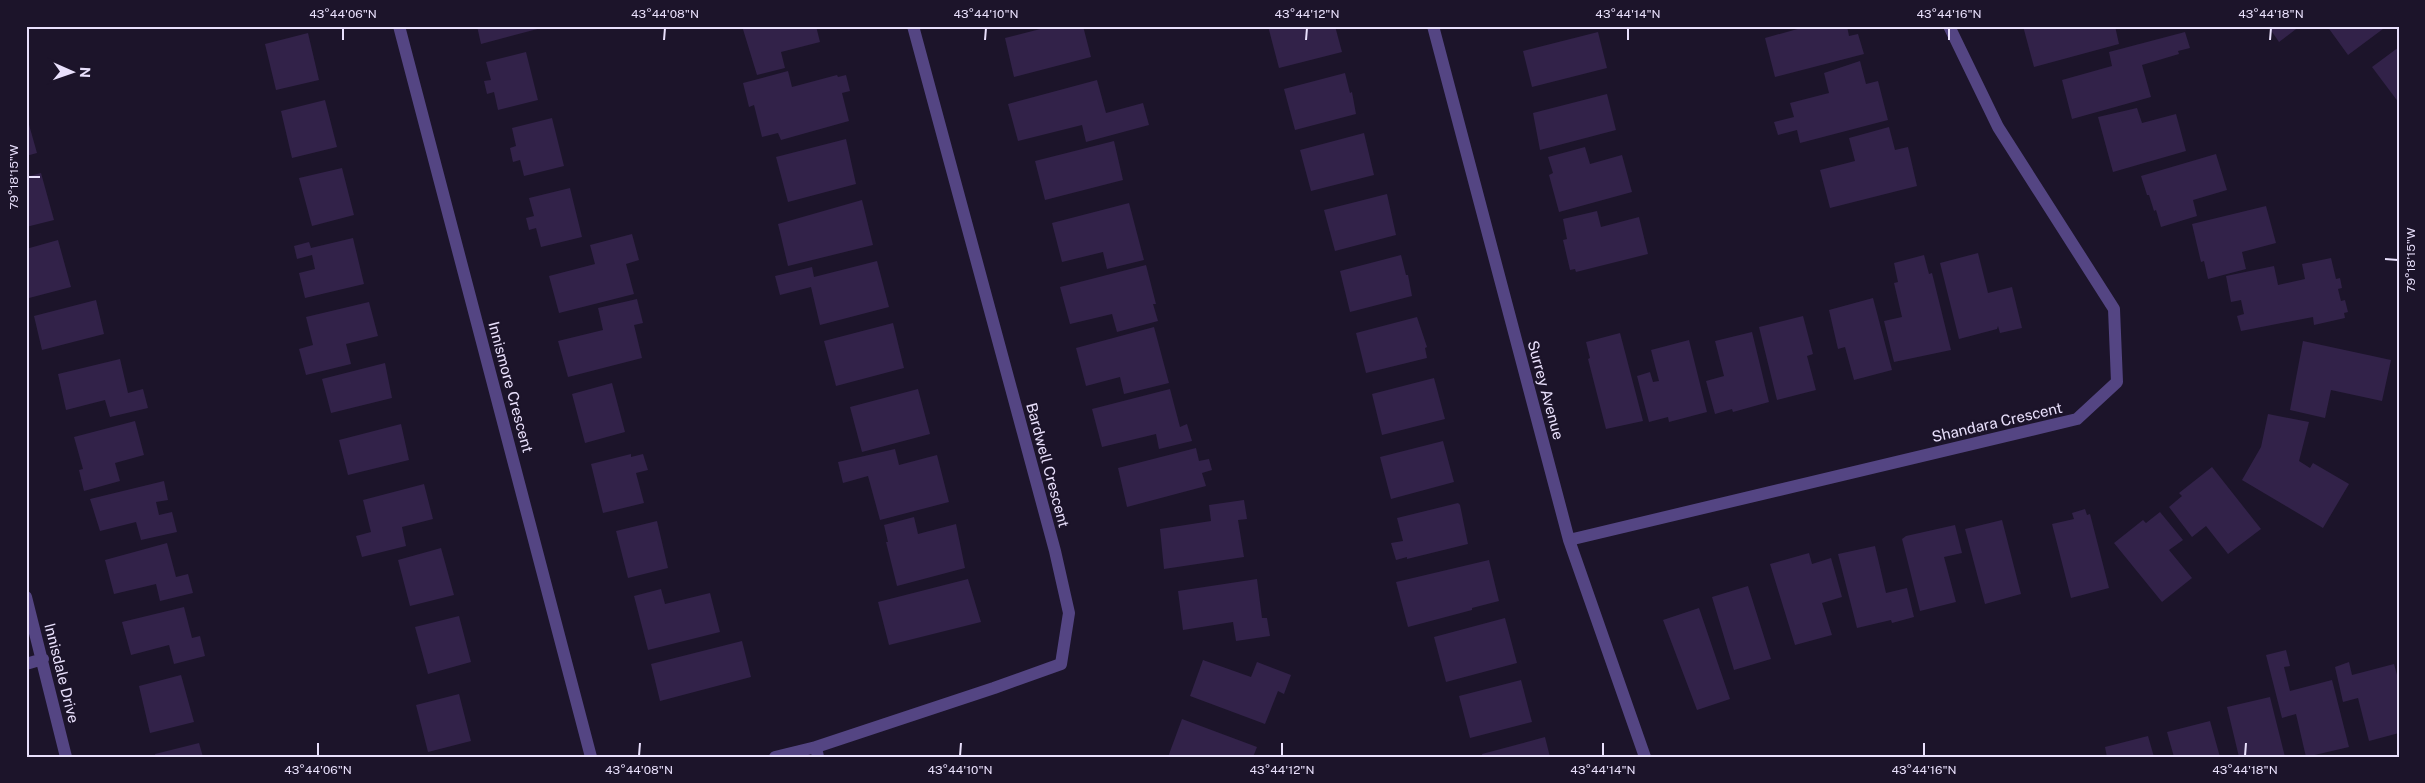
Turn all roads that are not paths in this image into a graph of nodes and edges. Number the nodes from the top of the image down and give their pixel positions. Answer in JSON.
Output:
{"nodes":[{"id":1,"x":399,"y":26,"type":"edge"},
{"id":2,"x":913,"y":26,"type":"edge"},
{"id":3,"x":1433,"y":26,"type":"edge"},
{"id":4,"x":1949,"y":26,"type":"edge"},
{"id":5,"x":1569,"y":540,"type":"junction"},
{"id":6,"x":26,"y":597,"type":"edge"},
{"id":7,"x":43,"y":659,"type":"junction"},
{"id":8,"x":26,"y":664,"type":"edge"},
{"id":9,"x":817,"y":752,"type":"edge"},
{"id":10,"x":66,"y":757,"type":"edge"},
{"id":11,"x":591,"y":757,"type":"edge"},
{"id":12,"x":775,"y":757,"type":"edge"},
{"id":13,"x":1645,"y":757,"type":"edge"}],
"edges":[{"from":1,"to":11,"type":"street","name":"Innismore Crescent"},
{"from":2,"to":9,"type":"street","name":"Bardwell Crescent"},
{"from":3,"to":5,"type":"street","name":"Surrey Avenue"},
{"from":4,"to":5,"type":"street","name":"Shandara Crescent"},
{"from":5,"to":13,"type":"street","name":"Surrey Avenue"},
{"from":6,"to":7,"type":"street","name":"Innisdale Drive"},
{"from":7,"to":8,"type":"street"},
{"from":7,"to":10,"type":"street","name":"Innisdale Drive"},
{"from":9,"to":12,"type":"street"}]}
